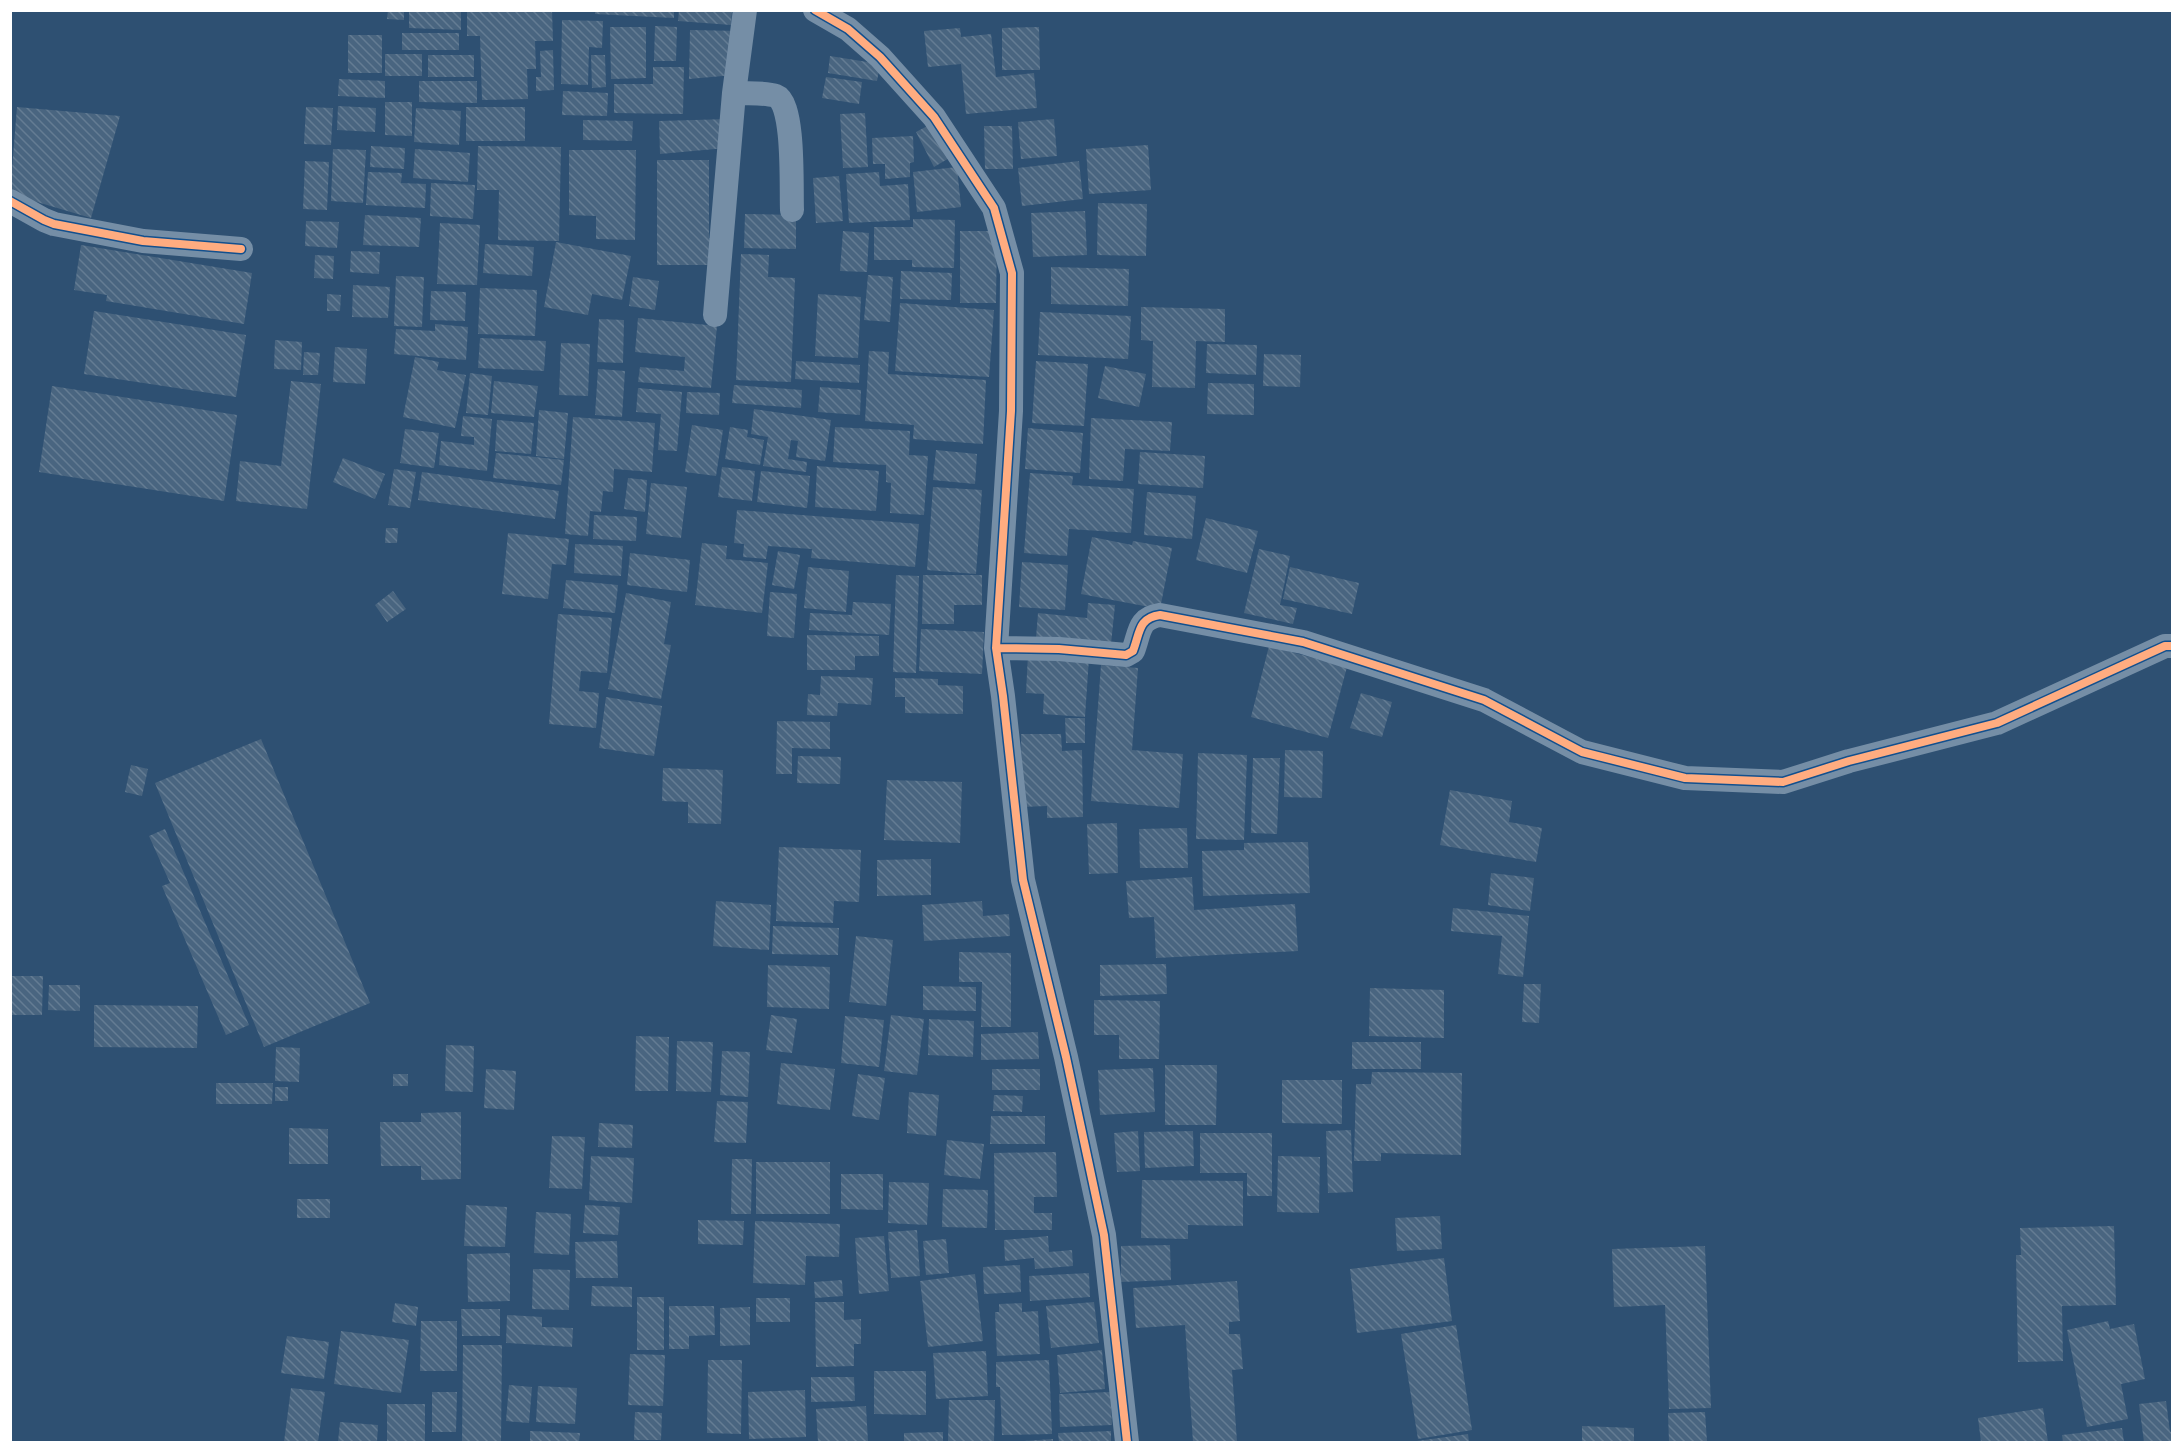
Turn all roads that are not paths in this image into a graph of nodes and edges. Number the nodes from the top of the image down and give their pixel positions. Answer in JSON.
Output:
{"nodes":[{"id":1,"x":745,"y":10,"type":"edge"},
{"id":2,"x":815,"y":10,"type":"edge"},
{"id":3,"x":734,"y":93,"type":"junction"},
{"id":4,"x":10,"y":201,"type":"edge"},
{"id":5,"x":792,"y":210,"type":"dead end"},
{"id":6,"x":241,"y":249,"type":"dead end"},
{"id":7,"x":715,"y":315,"type":"dead end"},
{"id":8,"x":2172,"y":646,"type":"edge"},
{"id":9,"x":996,"y":648,"type":"junction"},
{"id":10,"x":1127,"y":1443,"type":"edge"}],
"edges":[{"from":1,"to":3,"type":"street"},
{"from":2,"to":9,"type":"street"},
{"from":3,"to":5,"type":"street"},
{"from":3,"to":7,"type":"street"},
{"from":4,"to":6,"type":"street"},
{"from":8,"to":9,"type":"street"},
{"from":9,"to":10,"type":"street"}]}
